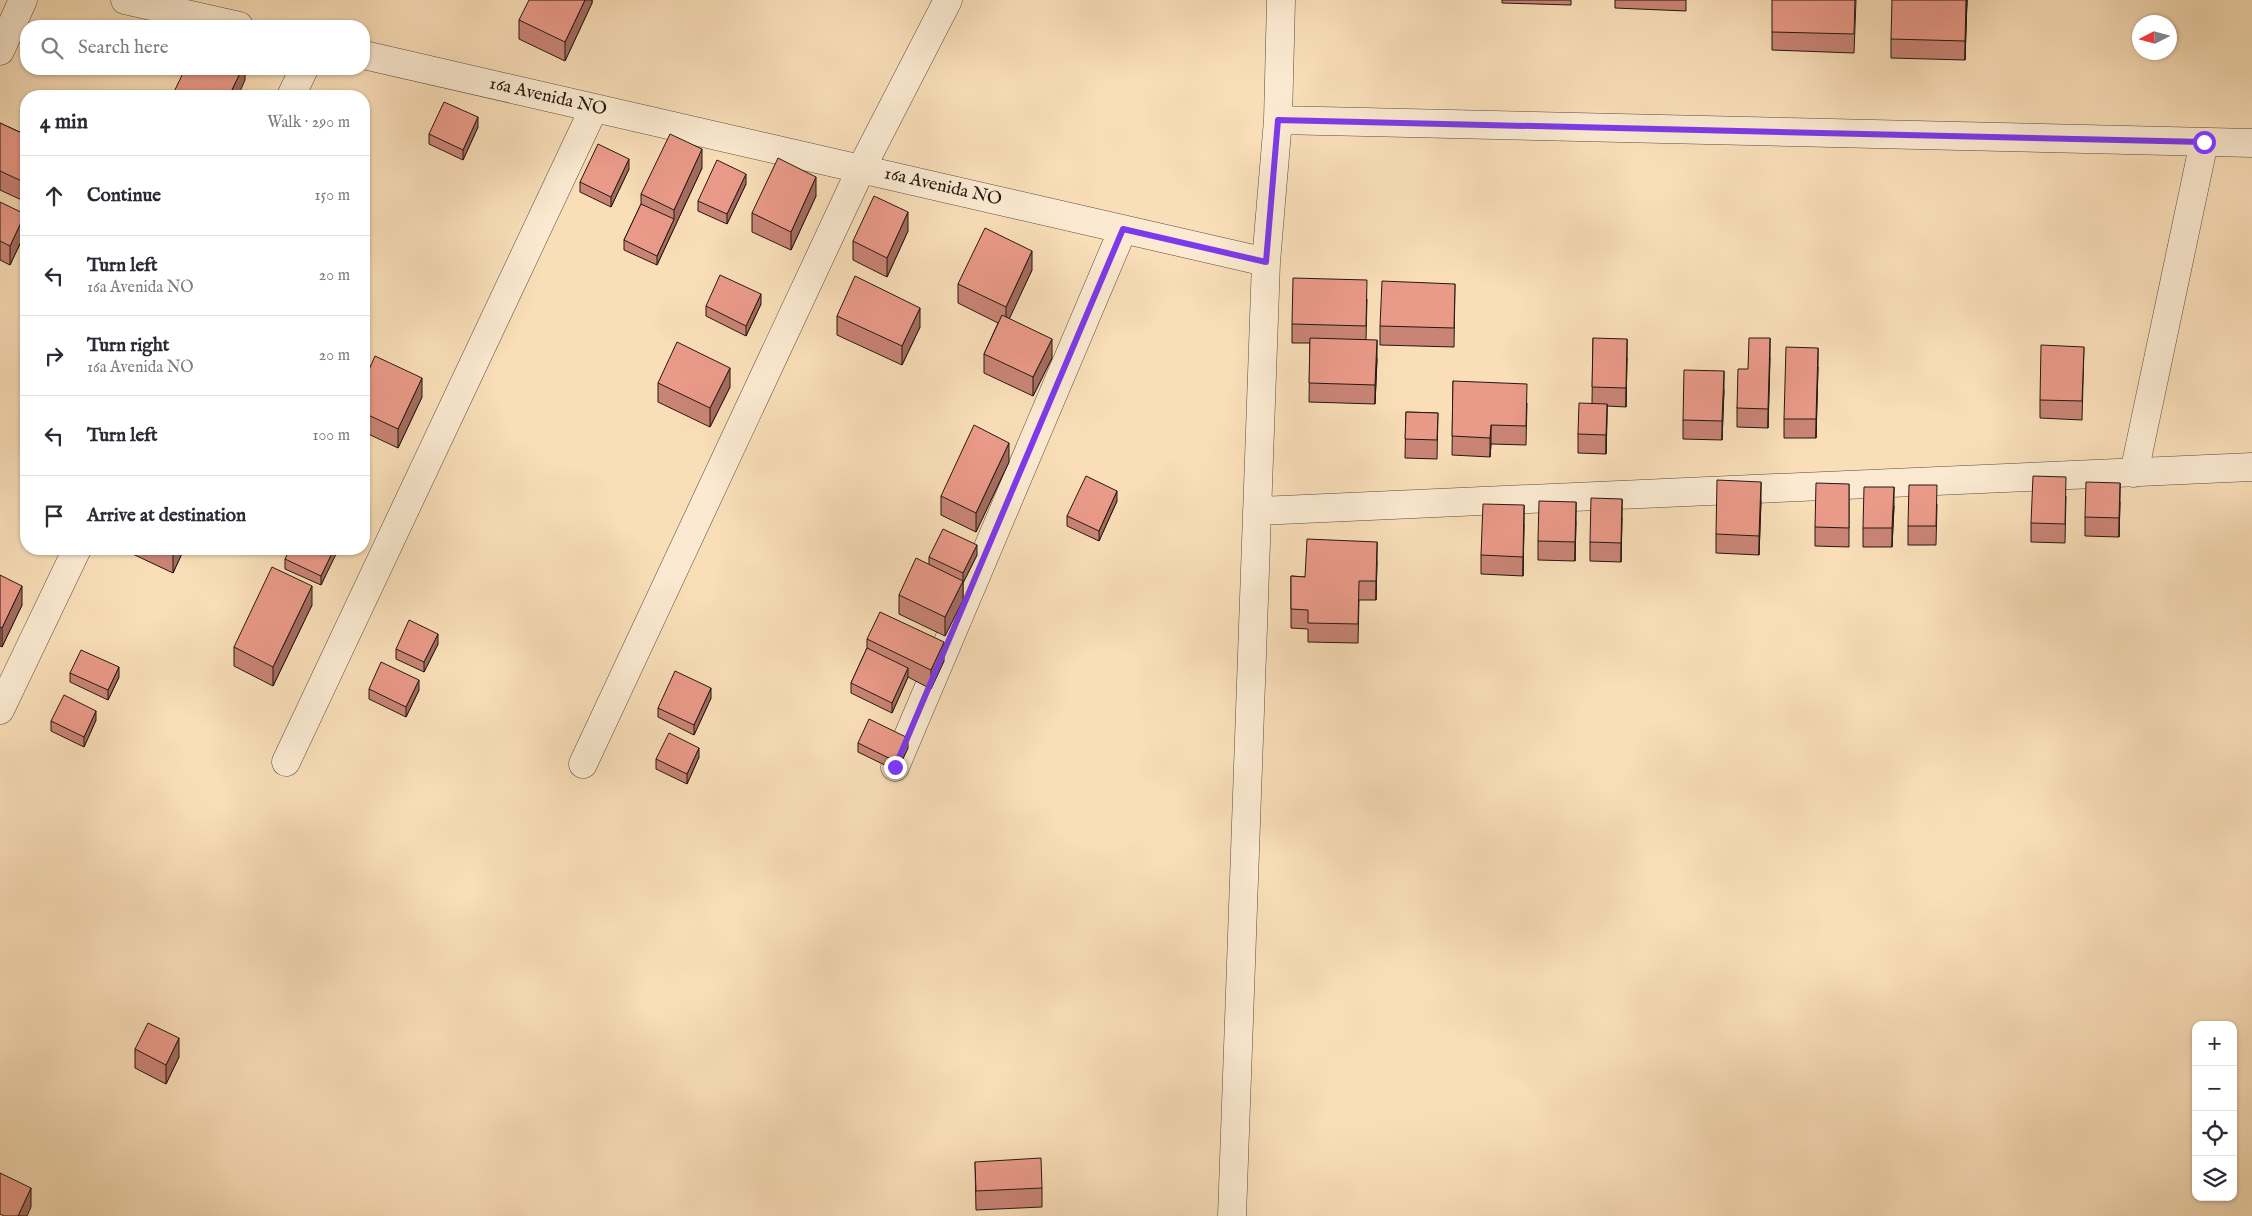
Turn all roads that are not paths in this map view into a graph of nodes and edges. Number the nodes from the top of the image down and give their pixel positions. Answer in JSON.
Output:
{"nodes":[{"id":1,"x":23,"y":0,"type":"edge"},
{"id":2,"x":125,"y":0,"type":"edge"},
{"id":3,"x":948,"y":0,"type":"edge"},
{"id":4,"x":1280,"y":0,"type":"edge"},
{"id":5,"x":213,"y":20,"type":"edge"},
{"id":6,"x":0,"y":50,"type":"edge"},
{"id":7,"x":370,"y":56,"type":"edge"},
{"id":8,"x":301,"y":75,"type":"edge"},
{"id":9,"x":294,"y":90,"type":"edge"},
{"id":10,"x":594,"y":108,"type":"junction"},
{"id":11,"x":1278,"y":120,"type":"junction"},
{"id":12,"x":2204,"y":142,"type":"junction"},
{"id":13,"x":2252,"y":143,"type":"edge"},
{"id":14,"x":861,"y":169,"type":"junction"},
{"id":15,"x":1123,"y":229,"type":"junction"},
{"id":16,"x":1266,"y":262,"type":"junction"},
{"id":17,"x":2252,"y":467,"type":"edge"},
{"id":18,"x":2134,"y":473,"type":"junction"},
{"id":19,"x":1257,"y":511,"type":"junction"},
{"id":20,"x":74,"y":555,"type":"edge"},
{"id":21,"x":0,"y":710,"type":"edge"},
{"id":22,"x":286,"y":762,"type":"dead end"},
{"id":23,"x":583,"y":764,"type":"dead end"},
{"id":24,"x":895,"y":767,"type":"edge"},
{"id":25,"x":1232,"y":1216,"type":"edge"}],
"edges":[{"from":1,"to":6,"type":"street"},
{"from":2,"to":5,"type":"street"},
{"from":3,"to":14,"type":"street"},
{"from":4,"to":11,"type":"street"},
{"from":7,"to":10,"type":"street","name":"16a Avenida NO"},
{"from":8,"to":9,"type":"street"},
{"from":10,"to":14,"type":"street","name":"16a Avenida NO"},
{"from":10,"to":22,"type":"street"},
{"from":11,"to":12,"type":"street"},
{"from":11,"to":16,"type":"street"},
{"from":12,"to":13,"type":"street"},
{"from":12,"to":18,"type":"street"},
{"from":14,"to":15,"type":"street","name":"16a Avenida NO"},
{"from":14,"to":23,"type":"street"},
{"from":15,"to":16,"type":"street","name":"16a Avenida NO"},
{"from":15,"to":24,"type":"street"},
{"from":16,"to":19,"type":"street"},
{"from":17,"to":18,"type":"street"},
{"from":18,"to":19,"type":"street"},
{"from":19,"to":25,"type":"street"},
{"from":20,"to":21,"type":"street"}]}
